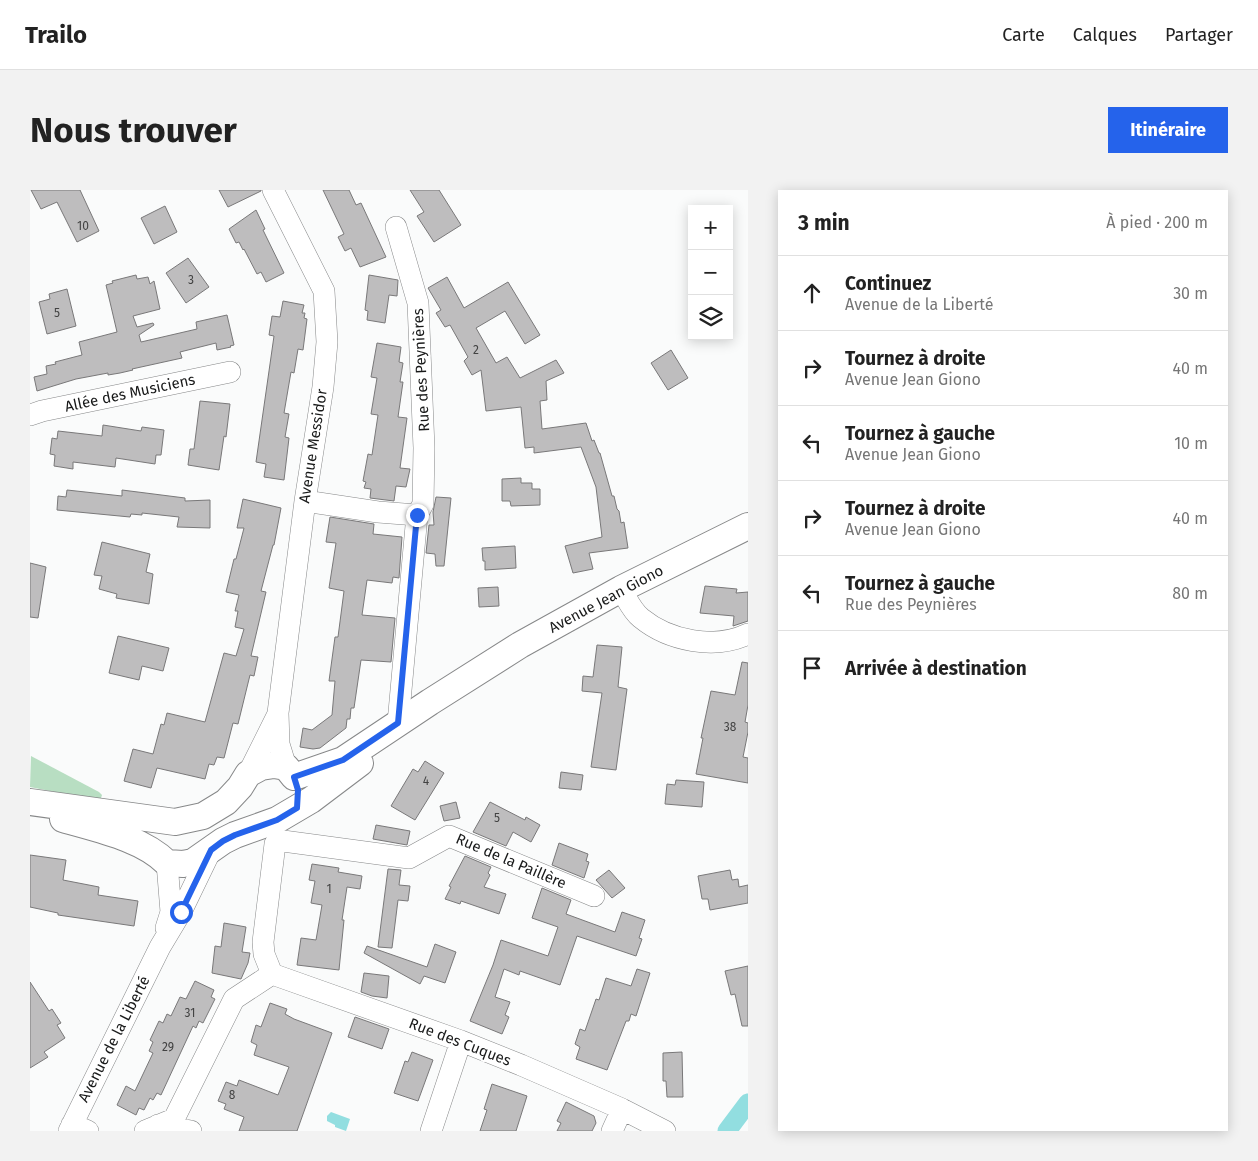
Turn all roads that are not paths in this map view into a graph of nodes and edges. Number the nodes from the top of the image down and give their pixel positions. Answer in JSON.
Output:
{"nodes":[{"id":1,"x":273,"y":190,"type":"edge"},
{"id":2,"x":396,"y":227,"type":"dead end"},
{"id":3,"x":230,"y":372,"type":"dead end"},
{"id":4,"x":30,"y":415,"type":"edge"},
{"id":5,"x":305,"y":501,"type":"junction"},
{"id":6,"x":417,"y":515,"type":"junction"},
{"id":7,"x":748,"y":526,"type":"edge"},
{"id":8,"x":621,"y":589,"type":"junction"},
{"id":9,"x":748,"y":634,"type":"edge"},
{"id":10,"x":467,"y":679,"type":"junction"},
{"id":11,"x":278,"y":713,"type":"junction"},
{"id":12,"x":398,"y":723,"type":"junction"},
{"id":13,"x":290,"y":772,"type":"junction"},
{"id":14,"x":248,"y":774,"type":"junction"},
{"id":15,"x":30,"y":802,"type":"edge"},
{"id":16,"x":30,"y":808,"type":"edge"},
{"id":17,"x":297,"y":808,"type":"junction"},
{"id":18,"x":175,"y":822,"type":"junction"},
{"id":19,"x":211,"y":850,"type":"junction"},
{"id":20,"x":164,"y":859,"type":"junction"},
{"id":21,"x":594,"y":896,"type":"dead end"},
{"id":22,"x":160,"y":947,"type":"junction"},
{"id":23,"x":272,"y":974,"type":"junction"},
{"id":24,"x":461,"y":1041,"type":"junction"},
{"id":25,"x":622,"y":1108,"type":"junction"},
{"id":26,"x":76,"y":1128,"type":"edge"},
{"id":27,"x":152,"y":1128,"type":"edge"},
{"id":28,"x":191,"y":1131,"type":"edge"},
{"id":29,"x":431,"y":1131,"type":"edge"},
{"id":30,"x":612,"y":1131,"type":"edge"},
{"id":31,"x":665,"y":1131,"type":"edge"}],
"edges":[{"from":1,"to":5,"type":"street","name":"Avenue Messidor"},
{"from":2,"to":6,"type":"street","name":"Rue des Peynières"},
{"from":3,"to":4,"type":"street","name":"Allée des Musiciens"},
{"from":5,"to":6,"type":"street"},
{"from":5,"to":11,"type":"street","name":"Avenue Messidor"},
{"from":6,"to":12,"type":"street","name":"Rue des Peynières"},
{"from":7,"to":8,"type":"street","name":"Avenue Jean Giono"},
{"from":8,"to":9,"type":"street"},
{"from":8,"to":10,"type":"street","name":"Avenue Jean Giono"},
{"from":10,"to":12,"type":"street","name":"Avenue Jean Giono"},
{"from":10,"to":17,"type":"street","name":"Avenue Jean Giono"},
{"from":11,"to":13,"type":"street","name":"Avenue Messidor"},
{"from":11,"to":14,"type":"street","name":"Avenue Messidor"},
{"from":12,"to":13,"type":"street","name":"Avenue Jean Giono"},
{"from":13,"to":14,"type":"street","name":"Avenue Jean Giono"},
{"from":13,"to":17,"type":"street"},
{"from":14,"to":18,"type":"street"},
{"from":15,"to":18,"type":"street"},
{"from":16,"to":20,"type":"street"},
{"from":17,"to":19,"type":"street","name":"Avenue Jean Giono"},
{"from":18,"to":20,"type":"street"},
{"from":19,"to":20,"type":"street","name":"Avenue Jean Giono"},
{"from":19,"to":22,"type":"street","name":"Avenue de la Liberté"},
{"from":20,"to":22,"type":"street","name":"Avenue de la Liberté"},
{"from":21,"to":23,"type":"street","name":"Rue de la Paillère"},
{"from":22,"to":26,"type":"street","name":"Avenue de la Liberté"},
{"from":23,"to":24,"type":"street","name":"Rue des Cuques"},
{"from":23,"to":27,"type":"street"},
{"from":24,"to":25,"type":"street","name":"Rue des Cuques"},
{"from":24,"to":29,"type":"street"},
{"from":25,"to":30,"type":"street"},
{"from":25,"to":31,"type":"street","name":"Rue des Cuques"},
{"from":27,"to":28,"type":"street"}]}
